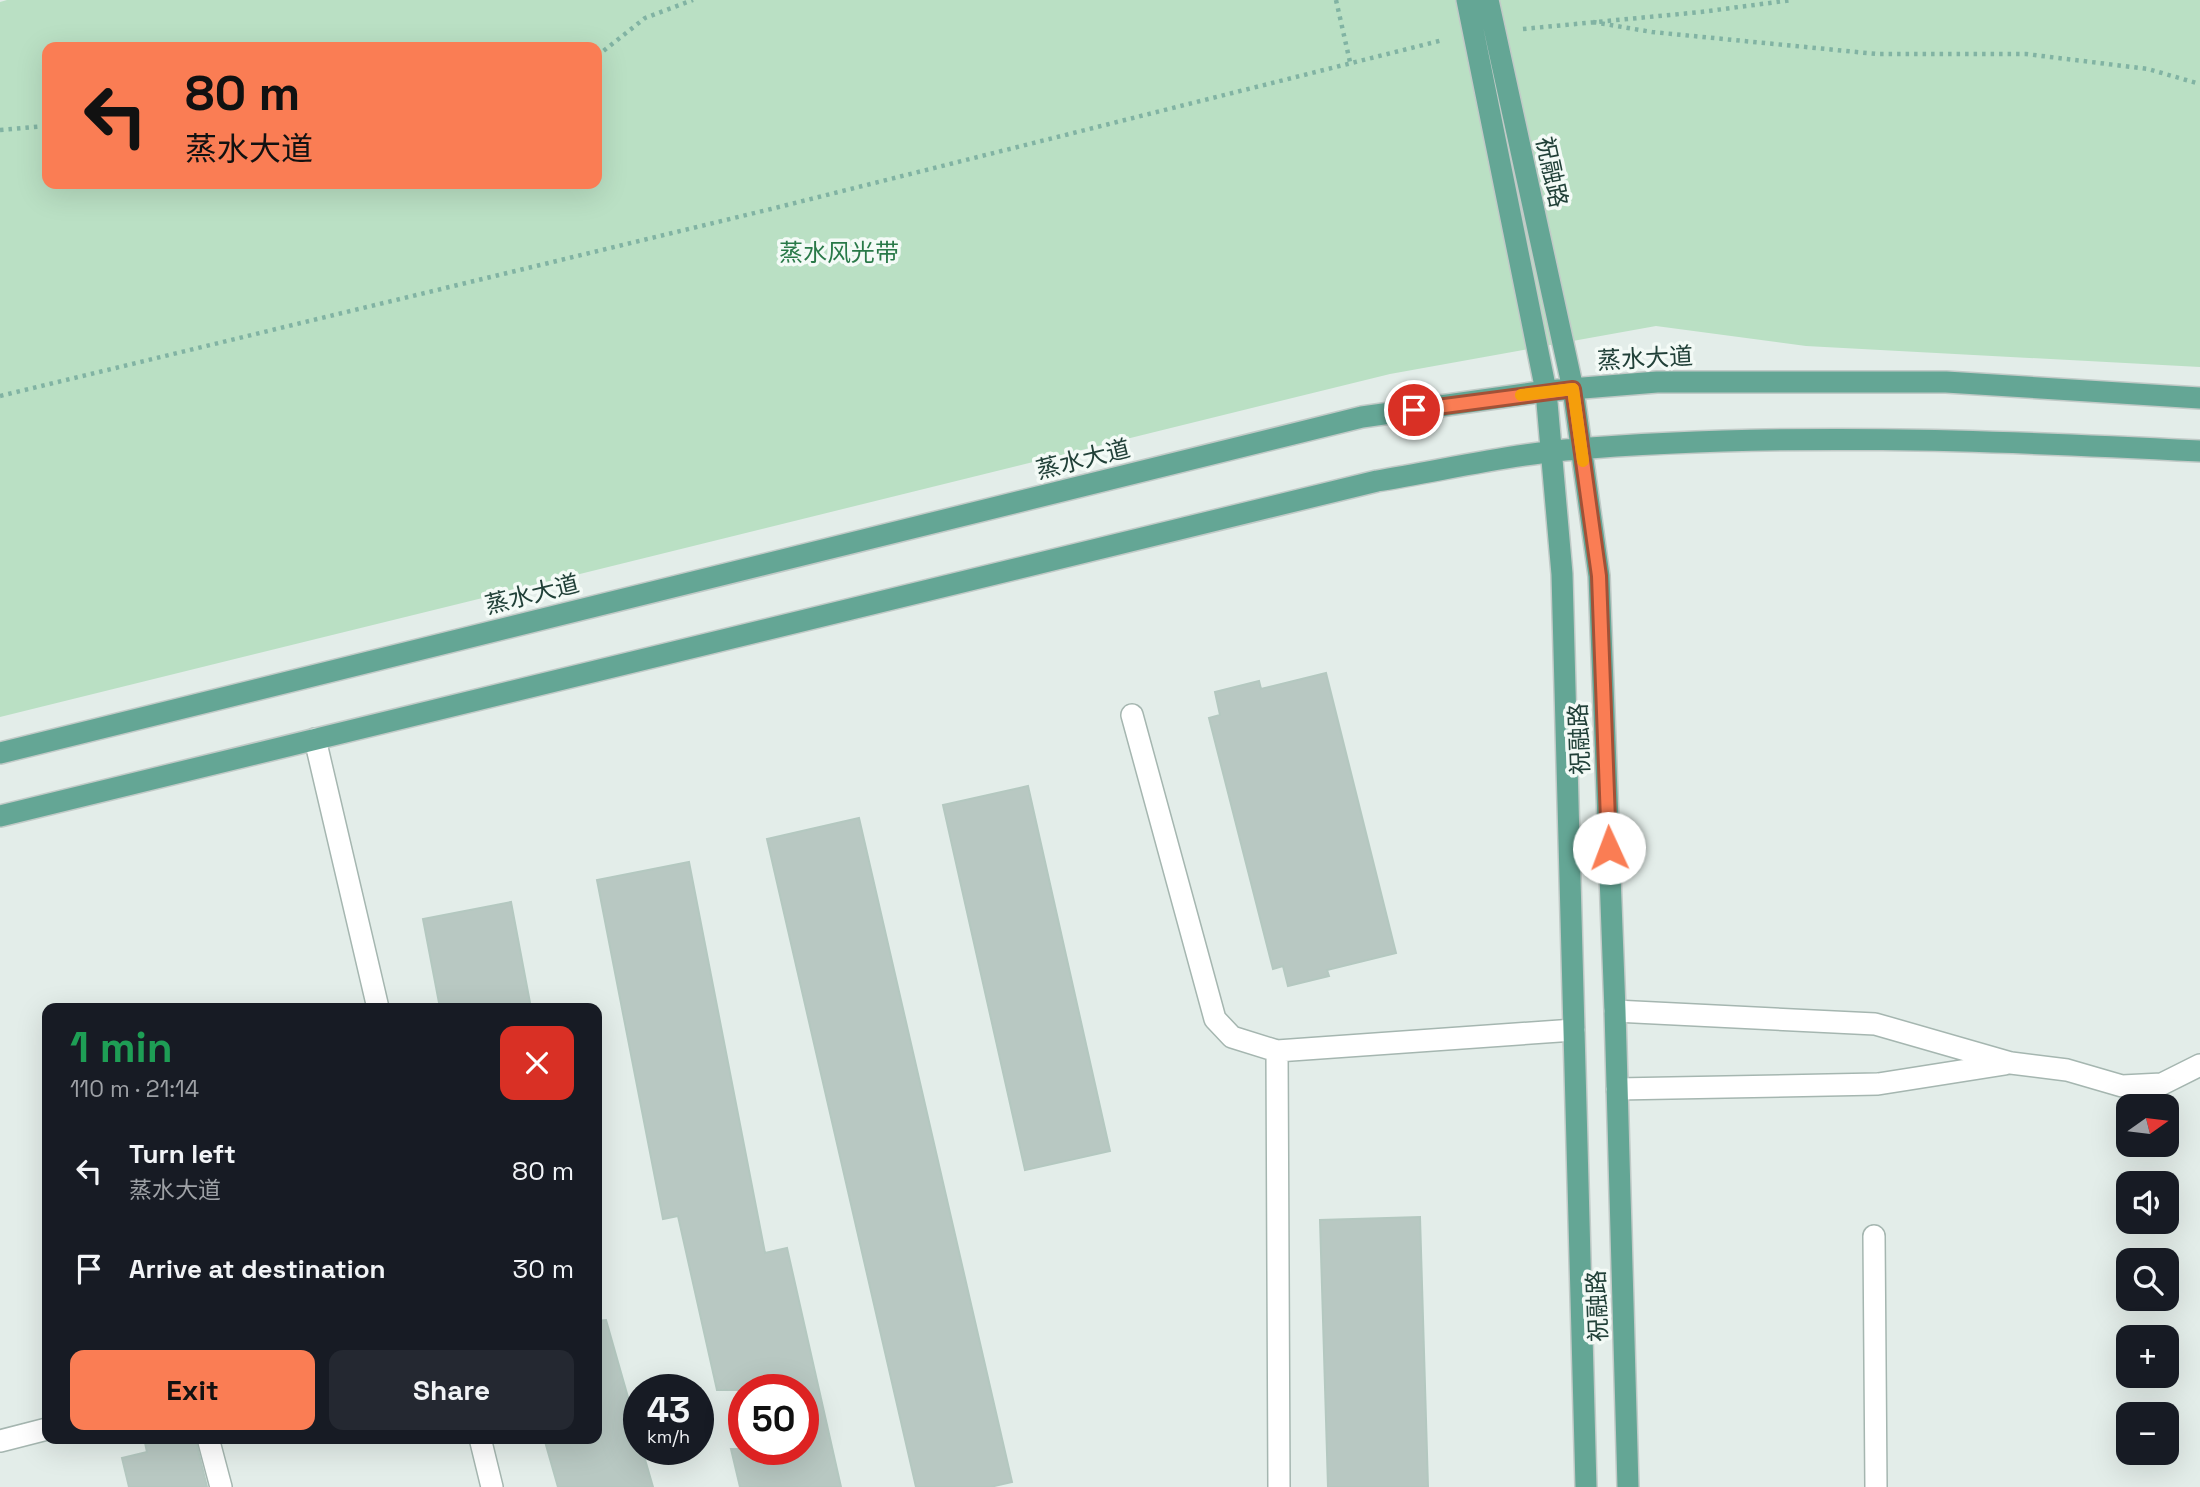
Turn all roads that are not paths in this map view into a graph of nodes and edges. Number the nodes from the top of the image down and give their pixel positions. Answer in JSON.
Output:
{"nodes":[{"id":1,"x":1467,"y":0,"type":"edge"},
{"id":2,"x":1488,"y":0,"type":"edge"},
{"id":3,"x":1484,"y":32,"type":"junction"},
{"id":4,"x":1573,"y":389,"type":"junction"},
{"id":5,"x":1546,"y":391,"type":"junction"},
{"id":6,"x":2200,"y":398,"type":"edge"},
{"id":7,"x":1581,"y":449,"type":"junction"},
{"id":8,"x":2200,"y":451,"type":"edge"},
{"id":9,"x":1551,"y":453,"type":"junction"},
{"id":10,"x":1132,"y":715,"type":"dead end"},
{"id":11,"x":315,"y":739,"type":"junction"},
{"id":12,"x":0,"y":752,"type":"edge"},
{"id":13,"x":0,"y":816,"type":"edge"},
{"id":14,"x":378,"y":1003,"type":"edge"},
{"id":15,"x":1615,"y":1011,"type":"junction"},
{"id":16,"x":1574,"y":1030,"type":"junction"},
{"id":17,"x":1277,"y":1051,"type":"junction"},
{"id":18,"x":2011,"y":1063,"type":"junction"},
{"id":19,"x":2200,"y":1065,"type":"edge"},
{"id":20,"x":1617,"y":1088,"type":"junction"},
{"id":21,"x":1874,"y":1236,"type":"dead end"},
{"id":22,"x":42,"y":1430,"type":"edge"},
{"id":23,"x":0,"y":1441,"type":"edge"},
{"id":24,"x":210,"y":1444,"type":"edge"},
{"id":25,"x":481,"y":1444,"type":"edge"},
{"id":26,"x":221,"y":1487,"type":"edge"},
{"id":27,"x":492,"y":1487,"type":"edge"},
{"id":28,"x":1279,"y":1487,"type":"edge"},
{"id":29,"x":1586,"y":1487,"type":"edge"},
{"id":30,"x":1629,"y":1487,"type":"edge"},
{"id":31,"x":1876,"y":1487,"type":"edge"}],
"edges":[{"from":1,"to":3,"type":"main road","name":"祝融路"},
{"from":2,"to":3,"type":"main road","name":"祝融路"},
{"from":3,"to":4,"type":"main road","name":"祝融路"},
{"from":3,"to":5,"type":"main road","name":"祝融路"},
{"from":4,"to":5,"type":"main road","name":"蒸水大道"},
{"from":4,"to":6,"type":"main road","name":"蒸水大道"},
{"from":4,"to":7,"type":"main road","name":"祝融路"},
{"from":5,"to":9,"type":"main road","name":"祝融路"},
{"from":5,"to":12,"type":"main road","name":"蒸水大道"},
{"from":7,"to":8,"type":"main road"},
{"from":7,"to":9,"type":"main road"},
{"from":7,"to":15,"type":"main road","name":"祝融路"},
{"from":9,"to":11,"type":"main road"},
{"from":9,"to":16,"type":"main road","name":"祝融路"},
{"from":10,"to":17,"type":"street"},
{"from":11,"to":13,"type":"main road"},
{"from":11,"to":14,"type":"street"},
{"from":15,"to":18,"type":"street"},
{"from":15,"to":20,"type":"main road","name":"祝融路"},
{"from":16,"to":17,"type":"street"},
{"from":16,"to":29,"type":"main road","name":"祝融路"},
{"from":17,"to":28,"type":"street"},
{"from":18,"to":19,"type":"street"},
{"from":18,"to":20,"type":"street"},
{"from":20,"to":30,"type":"main road","name":"祝融路"},
{"from":21,"to":31,"type":"street"},
{"from":22,"to":23,"type":"street"},
{"from":24,"to":26,"type":"street"},
{"from":25,"to":27,"type":"street"}]}
